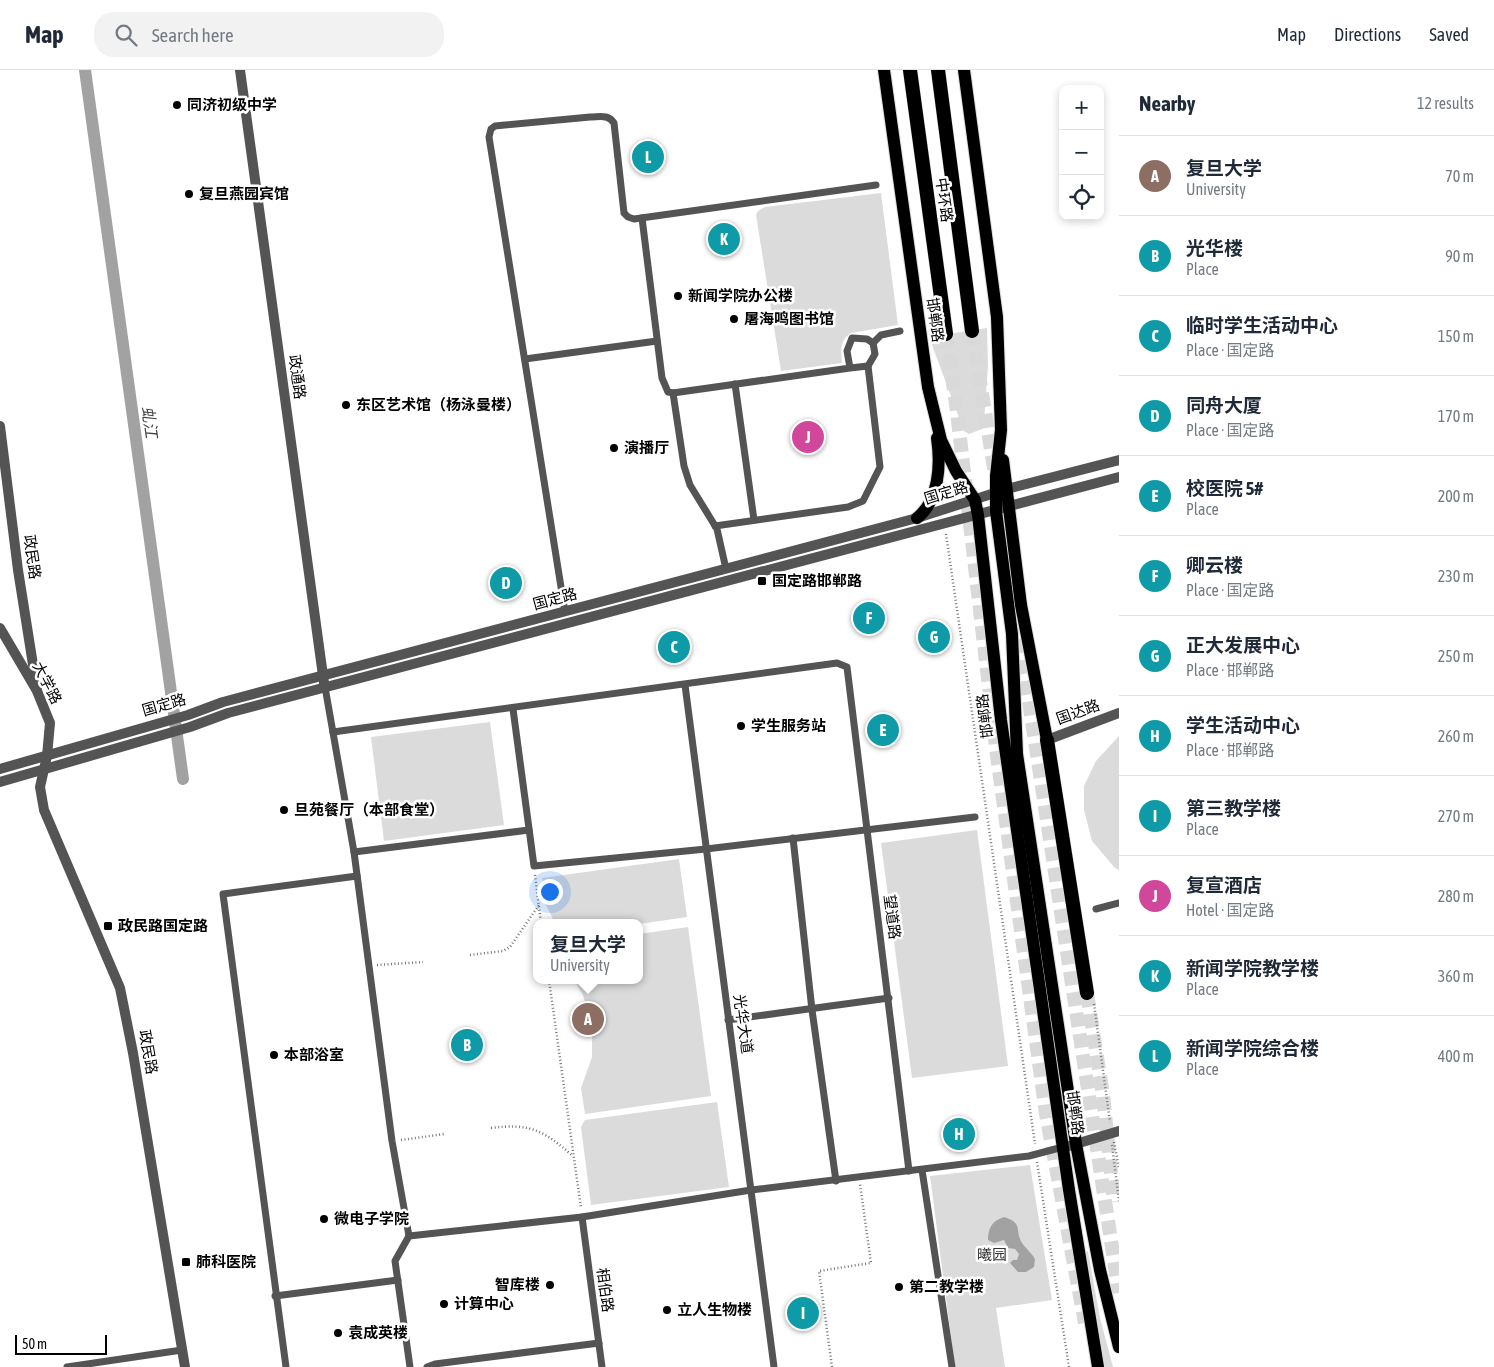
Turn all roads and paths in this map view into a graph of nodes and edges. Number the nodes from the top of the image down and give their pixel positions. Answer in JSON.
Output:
{"nodes":[{"id":1,"x":240,"y":70,"type":"edge"},
{"id":2,"x":884,"y":70,"type":"edge"},
{"id":3,"x":938,"y":70,"type":"edge"},
{"id":4,"x":964,"y":70,"type":"edge"},
{"id":5,"x":910,"y":72,"type":"edge"},
{"id":6,"x":876,"y":185,"type":"dead end"},
{"id":7,"x":642,"y":218,"type":"junction"},
{"id":8,"x":900,"y":331,"type":"dead end"},
{"id":9,"x":972,"y":331,"type":"tunnel mouth"},
{"id":10,"x":946,"y":334,"type":"tunnel mouth"},
{"id":11,"x":657,"y":341,"type":"junction"},
{"id":12,"x":873,"y":342,"type":"junction"},
{"id":13,"x":525,"y":359,"type":"junction"},
{"id":14,"x":868,"y":366,"type":"junction"},
{"id":15,"x":850,"y":368,"type":"junction"},
{"id":16,"x":736,"y":384,"type":"junction"},
{"id":17,"x":673,"y":393,"type":"junction"},
{"id":18,"x":933,"y":414,"type":"junction"},
{"id":19,"x":0,"y":426,"type":"edge"},
{"id":20,"x":1119,"y":460,"type":"edge"},
{"id":21,"x":1119,"y":477,"type":"edge"},
{"id":22,"x":1001,"y":492,"type":"junction"},
{"id":23,"x":975,"y":500,"type":"junction"},
{"id":24,"x":1009,"y":508,"type":"junction"},
{"id":25,"x":996,"y":511,"type":"junction"},
{"id":26,"x":978,"y":514,"type":"junction"},
{"id":27,"x":916,"y":518,"type":"junction"},
{"id":28,"x":754,"y":520,"type":"junction"},
{"id":29,"x":944,"y":522,"type":"junction"},
{"id":30,"x":715,"y":526,"type":"junction"},
{"id":31,"x":726,"y":569,"type":"junction"},
{"id":32,"x":565,"y":612,"type":"junction"},
{"id":33,"x":0,"y":628,"type":"edge"},
{"id":34,"x":324,"y":682,"type":"junction"},
{"id":35,"x":685,"y":684,"type":"junction"},
{"id":36,"x":37,"y":691,"type":"junction"},
{"id":37,"x":513,"y":708,"type":"junction"},
{"id":38,"x":1119,"y":714,"type":"edge"},
{"id":39,"x":333,"y":732,"type":"junction"},
{"id":40,"x":1047,"y":740,"type":"junction"},
{"id":41,"x":47,"y":756,"type":"junction"},
{"id":42,"x":0,"y":769,"type":"edge"},
{"id":43,"x":44,"y":769,"type":"junction"},
{"id":44,"x":0,"y":782,"type":"edge"},
{"id":45,"x":975,"y":817,"type":"dead end"},
{"id":46,"x":529,"y":830,"type":"junction"},
{"id":47,"x":867,"y":830,"type":"junction"},
{"id":48,"x":792,"y":838,"type":"junction"},
{"id":49,"x":706,"y":849,"type":"junction"},
{"id":50,"x":354,"y":852,"type":"junction"},
{"id":51,"x":534,"y":866,"type":"junction"},
{"id":52,"x":357,"y":876,"type":"junction"},
{"id":53,"x":1119,"y":903,"type":"edge"},
{"id":54,"x":539,"y":905,"type":"junction"},
{"id":55,"x":1096,"y":909,"type":"dead end"},
{"id":56,"x":541,"y":919,"type":"edge"},
{"id":57,"x":470,"y":955,"type":"dead end"},
{"id":58,"x":423,"y":962,"type":"dead end"},
{"id":59,"x":369,"y":966,"type":"junction"},
{"id":60,"x":550,"y":984,"type":"edge"},
{"id":61,"x":1088,"y":992,"type":"tunnel mouth"},
{"id":62,"x":889,"y":998,"type":"junction"},
{"id":63,"x":812,"y":1010,"type":"junction"},
{"id":64,"x":728,"y":1020,"type":"junction"},
{"id":65,"x":491,"y":1128,"type":"dead end"},
{"id":66,"x":1115,"y":1132,"type":"edge"},
{"id":67,"x":444,"y":1134,"type":"dead end"},
{"id":68,"x":392,"y":1141,"type":"junction"},
{"id":69,"x":1076,"y":1144,"type":"junction"},
{"id":70,"x":1063,"y":1147,"type":"junction"},
{"id":71,"x":1036,"y":1154,"type":"junction"},
{"id":72,"x":574,"y":1157,"type":"junction"},
{"id":73,"x":922,"y":1170,"type":"junction"},
{"id":74,"x":909,"y":1172,"type":"junction"},
{"id":75,"x":859,"y":1178,"type":"junction"},
{"id":76,"x":836,"y":1181,"type":"junction"},
{"id":77,"x":750,"y":1190,"type":"junction"},
{"id":78,"x":1119,"y":1201,"type":"edge"},
{"id":79,"x":582,"y":1217,"type":"junction"},
{"id":80,"x":409,"y":1236,"type":"junction"},
{"id":81,"x":398,"y":1280,"type":"junction"},
{"id":82,"x":275,"y":1296,"type":"junction"},
{"id":83,"x":599,"y":1342,"type":"junction"},
{"id":84,"x":1119,"y":1347,"type":"edge"},
{"id":85,"x":182,"y":1350,"type":"junction"},
{"id":86,"x":67,"y":1367,"type":"edge"},
{"id":87,"x":185,"y":1367,"type":"edge"},
{"id":88,"x":286,"y":1367,"type":"edge"},
{"id":89,"x":410,"y":1367,"type":"edge"},
{"id":90,"x":427,"y":1367,"type":"edge"},
{"id":91,"x":602,"y":1367,"type":"edge"},
{"id":92,"x":774,"y":1367,"type":"edge"},
{"id":93,"x":832,"y":1367,"type":"edge"},
{"id":94,"x":952,"y":1367,"type":"edge"},
{"id":95,"x":1069,"y":1367,"type":"edge"},
{"id":96,"x":1098,"y":1367,"type":"edge"}],
"edges":[{"from":1,"to":34,"type":"street","name":"政通路"},
{"from":2,"to":18,"type":"main road","name":"邯郸路"},
{"from":3,"to":9,"type":"highway","name":"中环路"},
{"from":4,"to":22,"type":"main road","name":"邯郸路"},
{"from":5,"to":10,"type":"highway","name":"中环路"},
{"from":6,"to":7,"type":"lane"},
{"from":7,"to":11,"type":"lane"},
{"from":7,"to":13,"type":"lane"},
{"from":8,"to":12,"type":"lane"},
{"from":11,"to":13,"type":"lane"},
{"from":11,"to":17,"type":"lane"},
{"from":12,"to":14,"type":"lane"},
{"from":12,"to":15,"type":"lane"},
{"from":13,"to":32,"type":"lane"},
{"from":14,"to":15,"type":"lane"},
{"from":14,"to":28,"type":"lane"},
{"from":15,"to":16,"type":"lane"},
{"from":16,"to":17,"type":"lane"},
{"from":16,"to":28,"type":"lane"},
{"from":17,"to":30,"type":"lane"},
{"from":18,"to":23,"type":"main road","name":"邯郸路"},
{"from":18,"to":27,"type":"main road"},
{"from":19,"to":36,"type":"street","name":"政民路"},
{"from":20,"to":22,"type":"street","name":"国定路"},
{"from":21,"to":24,"type":"street","name":"国定路"},
{"from":22,"to":23,"type":"street","name":"国定路"},
{"from":22,"to":24,"type":"main road","name":"邯郸路"},
{"from":22,"to":25,"type":"main road","name":"邯郸路"},
{"from":23,"to":26,"type":"main road","name":"邯郸路"},
{"from":23,"to":27,"type":"street","name":"国定路"},
{"from":24,"to":25,"type":"street","name":"国定路"},
{"from":24,"to":40,"type":"main road","name":"邯郸路"},
{"from":25,"to":26,"type":"street","name":"国定路"},
{"from":25,"to":69,"type":"main road","name":"邯郸路"},
{"from":26,"to":29,"type":"street","name":"国定路"},
{"from":26,"to":70,"type":"main road","name":"邯郸路"},
{"from":27,"to":31,"type":"street","name":"国定路"},
{"from":28,"to":30,"type":"lane"},
{"from":29,"to":34,"type":"street","name":"国定路"},
{"from":29,"to":71,"type":"path"},
{"from":30,"to":31,"type":"lane"},
{"from":31,"to":32,"type":"street","name":"国定路"},
{"from":32,"to":34,"type":"street","name":"国定路"},
{"from":33,"to":36,"type":"street","name":"大学路"},
{"from":34,"to":39,"type":"lane"},
{"from":34,"to":41,"type":"street","name":"国定路"},
{"from":34,"to":43,"type":"street","name":"国定路"},
{"from":35,"to":37,"type":"lane"},
{"from":35,"to":47,"type":"lane","name":"望道路"},
{"from":35,"to":49,"type":"lane","name":"光华大道"},
{"from":36,"to":41,"type":"street","name":"大学路"},
{"from":37,"to":39,"type":"lane"},
{"from":37,"to":46,"type":"lane"},
{"from":38,"to":40,"type":"street","name":"国达路"},
{"from":39,"to":50,"type":"lane"},
{"from":40,"to":61,"type":"highway"},
{"from":41,"to":42,"type":"street","name":"国定路"},
{"from":41,"to":43,"type":"street","name":"政民路"},
{"from":43,"to":44,"type":"street","name":"国定路"},
{"from":43,"to":85,"type":"street","name":"政民路"},
{"from":45,"to":47,"type":"lane"},
{"from":46,"to":50,"type":"lane"},
{"from":46,"to":51,"type":"lane"},
{"from":47,"to":48,"type":"lane"},
{"from":47,"to":62,"type":"lane","name":"望道路"},
{"from":48,"to":49,"type":"lane"},
{"from":48,"to":63,"type":"lane"},
{"from":49,"to":51,"type":"lane"},
{"from":49,"to":64,"type":"lane","name":"光华大道"},
{"from":50,"to":52,"type":"lane"},
{"from":51,"to":54,"type":"path"},
{"from":52,"to":59,"type":"lane"},
{"from":52,"to":82,"type":"lane"},
{"from":53,"to":55,"type":"lane"},
{"from":54,"to":56,"type":"path"},
{"from":54,"to":57,"type":"path"},
{"from":58,"to":59,"type":"path"},
{"from":59,"to":68,"type":"lane"},
{"from":60,"to":72,"type":"path"},
{"from":62,"to":63,"type":"lane"},
{"from":62,"to":74,"type":"lane","name":"望道路"},
{"from":63,"to":64,"type":"lane"},
{"from":63,"to":76,"type":"lane"},
{"from":64,"to":77,"type":"lane","name":"光华大道"},
{"from":65,"to":72,"type":"path"},
{"from":66,"to":69,"type":"street"},
{"from":66,"to":78,"type":"path"},
{"from":67,"to":68,"type":"path"},
{"from":68,"to":80,"type":"lane"},
{"from":69,"to":70,"type":"street"},
{"from":69,"to":84,"type":"main road","name":"邯郸路"},
{"from":70,"to":71,"type":"lane"},
{"from":70,"to":96,"type":"main road","name":"邯郸路"},
{"from":71,"to":73,"type":"lane"},
{"from":71,"to":95,"type":"path"},
{"from":72,"to":79,"type":"path"},
{"from":73,"to":74,"type":"lane"},
{"from":73,"to":94,"type":"lane"},
{"from":74,"to":75,"type":"lane"},
{"from":75,"to":76,"type":"lane"},
{"from":75,"to":93,"type":"path"},
{"from":76,"to":77,"type":"lane"},
{"from":77,"to":79,"type":"lane"},
{"from":77,"to":92,"type":"lane","name":"光华大道"},
{"from":79,"to":80,"type":"lane"},
{"from":79,"to":83,"type":"lane","name":"相伯路"},
{"from":80,"to":81,"type":"lane"},
{"from":81,"to":82,"type":"lane"},
{"from":81,"to":89,"type":"lane"},
{"from":82,"to":88,"type":"lane"},
{"from":83,"to":90,"type":"lane"},
{"from":83,"to":91,"type":"lane","name":"相伯路"},
{"from":85,"to":86,"type":"lane"},
{"from":85,"to":87,"type":"street","name":"政民路"}]}
